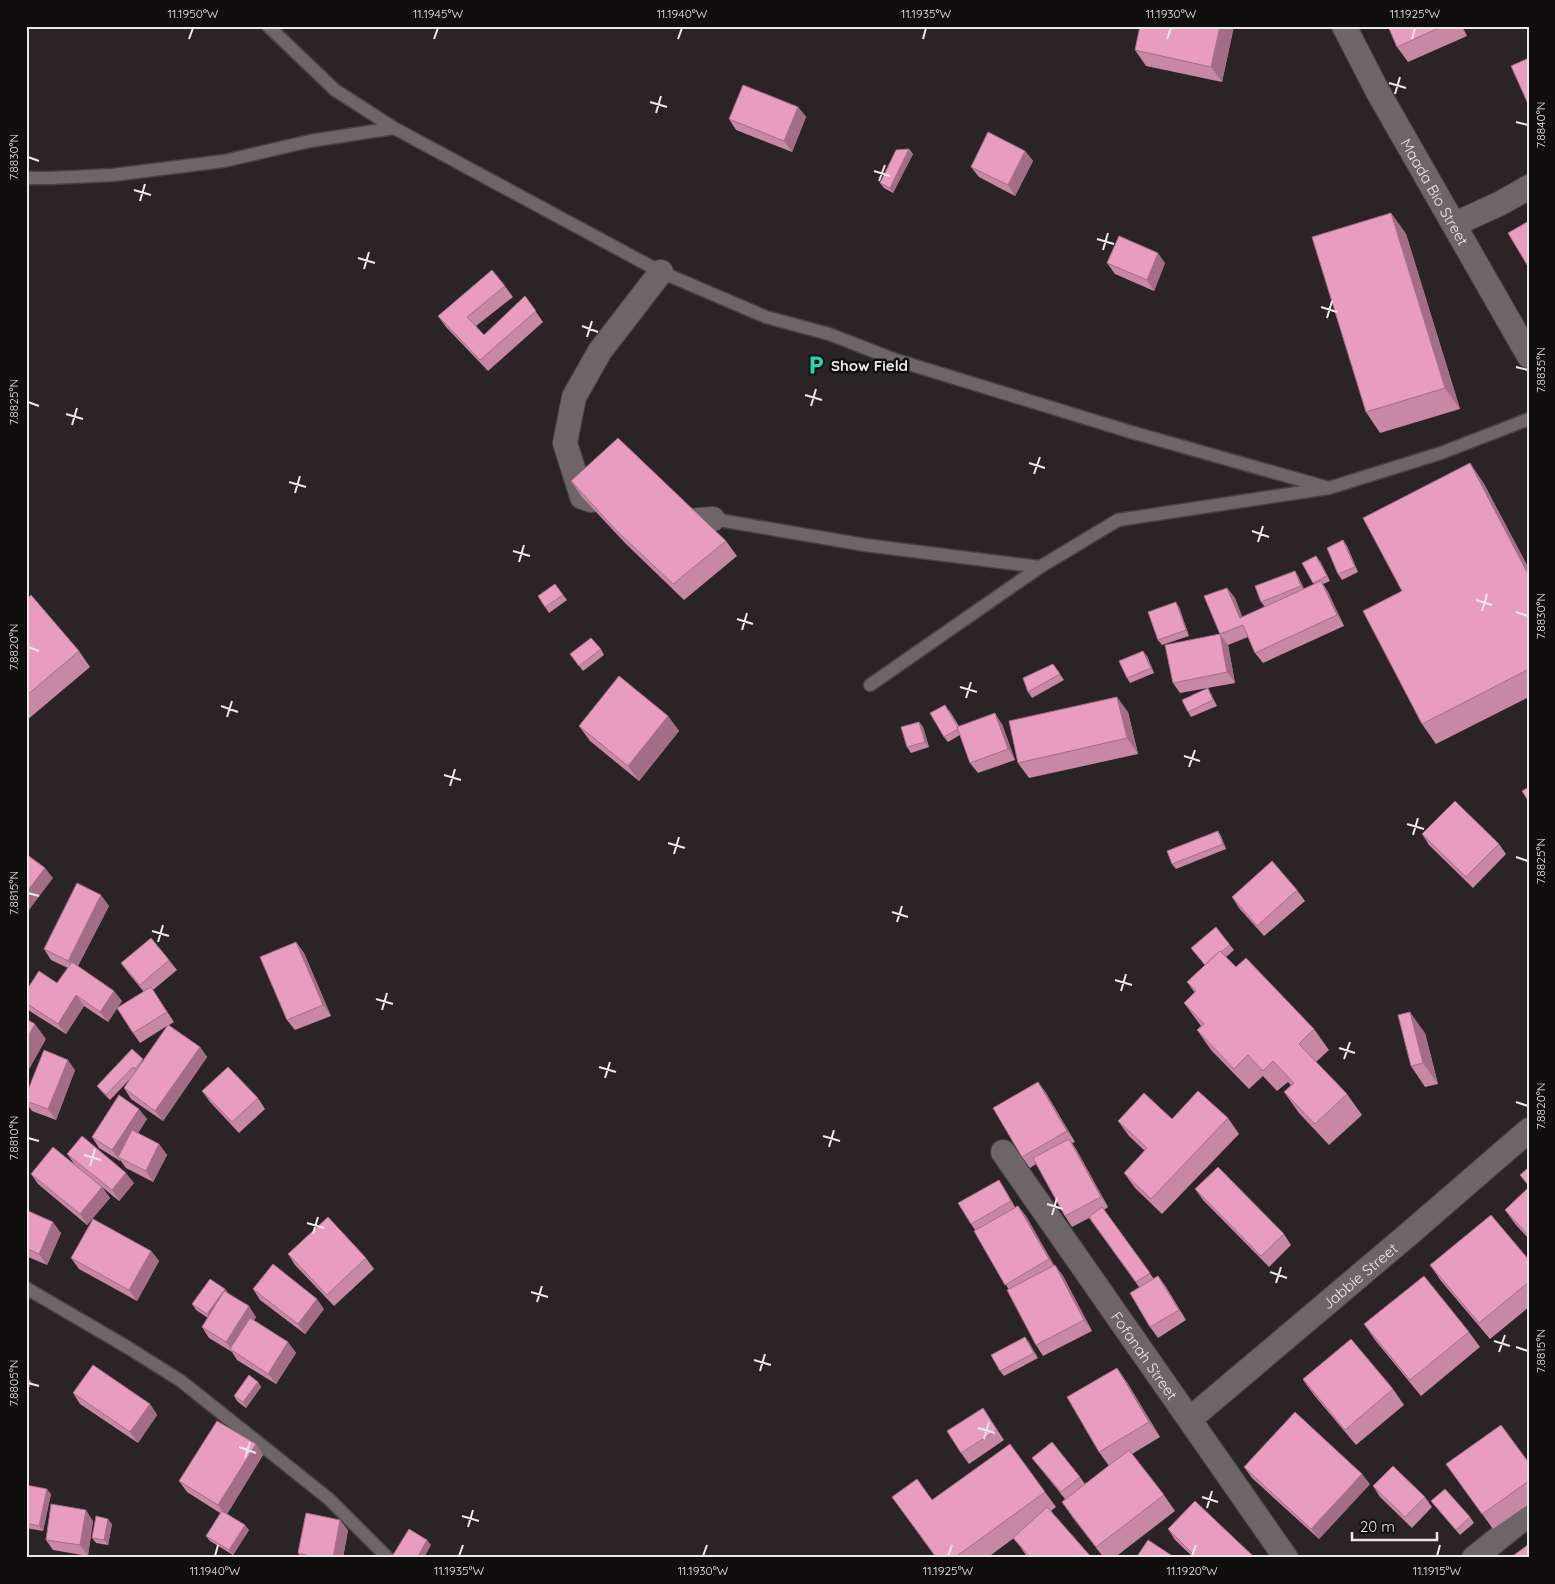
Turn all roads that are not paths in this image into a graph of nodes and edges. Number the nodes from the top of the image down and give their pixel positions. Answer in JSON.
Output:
{"nodes":[{"id":1,"x":268,"y":26,"type":"edge"},
{"id":2,"x":1344,"y":26,"type":"edge"},
{"id":3,"x":394,"y":128,"type":"junction"},
{"id":4,"x":26,"y":178,"type":"edge"},
{"id":5,"x":1529,"y":187,"type":"edge"},
{"id":6,"x":1454,"y":224,"type":"junction"},
{"id":7,"x":660,"y":272,"type":"junction"},
{"id":8,"x":1529,"y":356,"type":"edge"},
{"id":9,"x":1529,"y":419,"type":"edge"},
{"id":10,"x":1329,"y":488,"type":"junction"},
{"id":11,"x":610,"y":507,"type":"edge"},
{"id":12,"x":713,"y":519,"type":"joint"},
{"id":13,"x":648,"y":520,"type":"edge"},
{"id":14,"x":1040,"y":567,"type":"junction"},
{"id":15,"x":870,"y":685,"type":"dead end"},
{"id":16,"x":1529,"y":1130,"type":"edge"},
{"id":17,"x":1003,"y":1152,"type":"dead end"},
{"id":18,"x":26,"y":1288,"type":"edge"},
{"id":19,"x":1190,"y":1420,"type":"junction"},
{"id":20,"x":1529,"y":1514,"type":"edge"},
{"id":21,"x":388,"y":1558,"type":"edge"},
{"id":22,"x":1286,"y":1558,"type":"edge"},
{"id":23,"x":1474,"y":1558,"type":"edge"}],
"edges":[{"from":1,"to":3,"type":"lane"},
{"from":2,"to":6,"type":"street","name":"Maada Bio Street"},
{"from":3,"to":4,"type":"lane"},
{"from":3,"to":7,"type":"lane"},
{"from":5,"to":6,"type":"street"},
{"from":6,"to":8,"type":"street","name":"Maada Bio Street"},
{"from":7,"to":10,"type":"lane"},
{"from":7,"to":11,"type":"street"},
{"from":9,"to":10,"type":"lane"},
{"from":10,"to":14,"type":"lane"},
{"from":12,"to":13,"type":"street"},
{"from":12,"to":14,"type":"lane"},
{"from":14,"to":15,"type":"lane"},
{"from":16,"to":19,"type":"street","name":"Jabbie Street"},
{"from":17,"to":19,"type":"street","name":"Fofanah Street"},
{"from":18,"to":21,"type":"lane"},
{"from":19,"to":22,"type":"street","name":"Fofanah Street"},
{"from":20,"to":23,"type":"street"}]}
